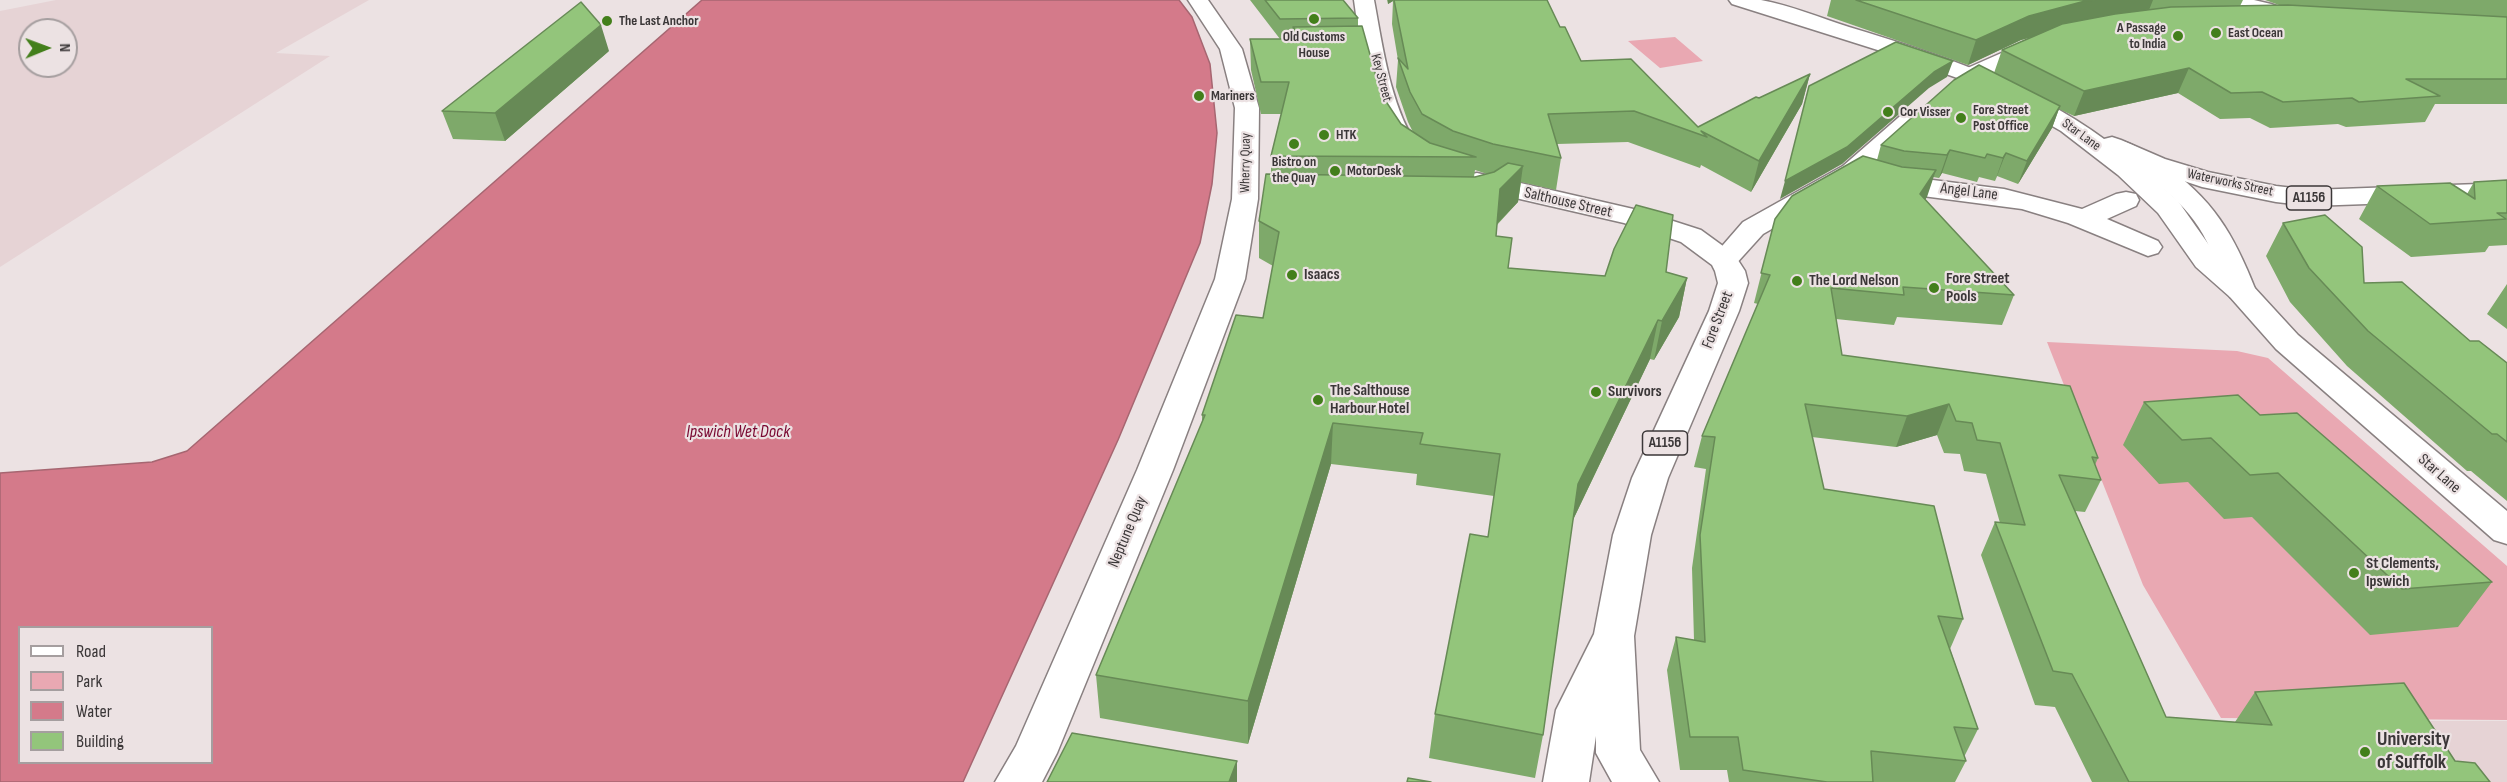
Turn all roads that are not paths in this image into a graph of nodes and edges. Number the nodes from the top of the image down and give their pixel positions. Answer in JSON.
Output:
{"nodes":[{"id":1,"x":1198,"y":0,"type":"edge"},
{"id":2,"x":1364,"y":0,"type":"edge"},
{"id":3,"x":1739,"y":0,"type":"edge"},
{"id":4,"x":2227,"y":6,"type":"edge"},
{"id":5,"x":1386,"y":14,"type":"dead end"},
{"id":6,"x":2060,"y":38,"type":"edge"},
{"id":7,"x":1364,"y":41,"type":"junction"},
{"id":8,"x":1971,"y":75,"type":"junction"},
{"id":9,"x":2070,"y":126,"type":"junction"},
{"id":10,"x":2119,"y":148,"type":"junction"},
{"id":11,"x":1416,"y":156,"type":"edge"},
{"id":12,"x":1852,"y":172,"type":"junction"},
{"id":13,"x":1451,"y":173,"type":"edge"},
{"id":14,"x":2507,"y":191,"type":"edge"},
{"id":15,"x":2126,"y":200,"type":"dead end"},
{"id":16,"x":2086,"y":218,"type":"junction"},
{"id":17,"x":2148,"y":247,"type":"dead end"},
{"id":18,"x":1724,"y":260,"type":"junction"},
{"id":19,"x":1230,"y":279,"type":"joint"},
{"id":20,"x":2241,"y":291,"type":"junction"},
{"id":21,"x":2507,"y":531,"type":"edge"},
{"id":22,"x":1614,"y":634,"type":"junction"},
{"id":23,"x":1018,"y":782,"type":"edge"},
{"id":24,"x":1566,"y":782,"type":"edge"},
{"id":25,"x":1636,"y":782,"type":"edge"}],
"edges":[{"from":1,"to":19,"type":"main road","name":"Wherry Quay"},
{"from":2,"to":7,"type":"main road","name":"Key Street"},
{"from":3,"to":8,"type":"main road","name":"Star Lane","number":"A1156"},
{"from":4,"to":4,"type":"main road"},
{"from":5,"to":7,"type":"main road"},
{"from":6,"to":8,"type":"main road"},
{"from":7,"to":11,"type":"main road","name":"Key Street"},
{"from":8,"to":9,"type":"main road","name":"Star Lane","number":"A1156"},
{"from":8,"to":12,"type":"main road"},
{"from":9,"to":10,"type":"main road","name":"Waterworks Street","number":"A1156"},
{"from":9,"to":20,"type":"main road","name":"Star Lane","number":"A1156"},
{"from":10,"to":14,"type":"main road","name":"Waterworks Street","number":"A1156"},
{"from":10,"to":20,"type":"main road","name":"Star Lane"},
{"from":12,"to":16,"type":"main road","name":"Angel Lane"},
{"from":12,"to":18,"type":"main road"},
{"from":13,"to":18,"type":"main road","name":"Salthouse Street"},
{"from":15,"to":16,"type":"main road"},
{"from":16,"to":17,"type":"main road","name":"Angel Lane"},
{"from":18,"to":22,"type":"main road","name":"Fore Street","number":"A1156"},
{"from":19,"to":23,"type":"main road","name":"Neptune Quay"},
{"from":20,"to":21,"type":"main road","name":"Star Lane","number":"A1156"},
{"from":22,"to":24,"type":"main road","name":"Fore Street","number":"A1156"},
{"from":22,"to":25,"type":"main road"}]}
